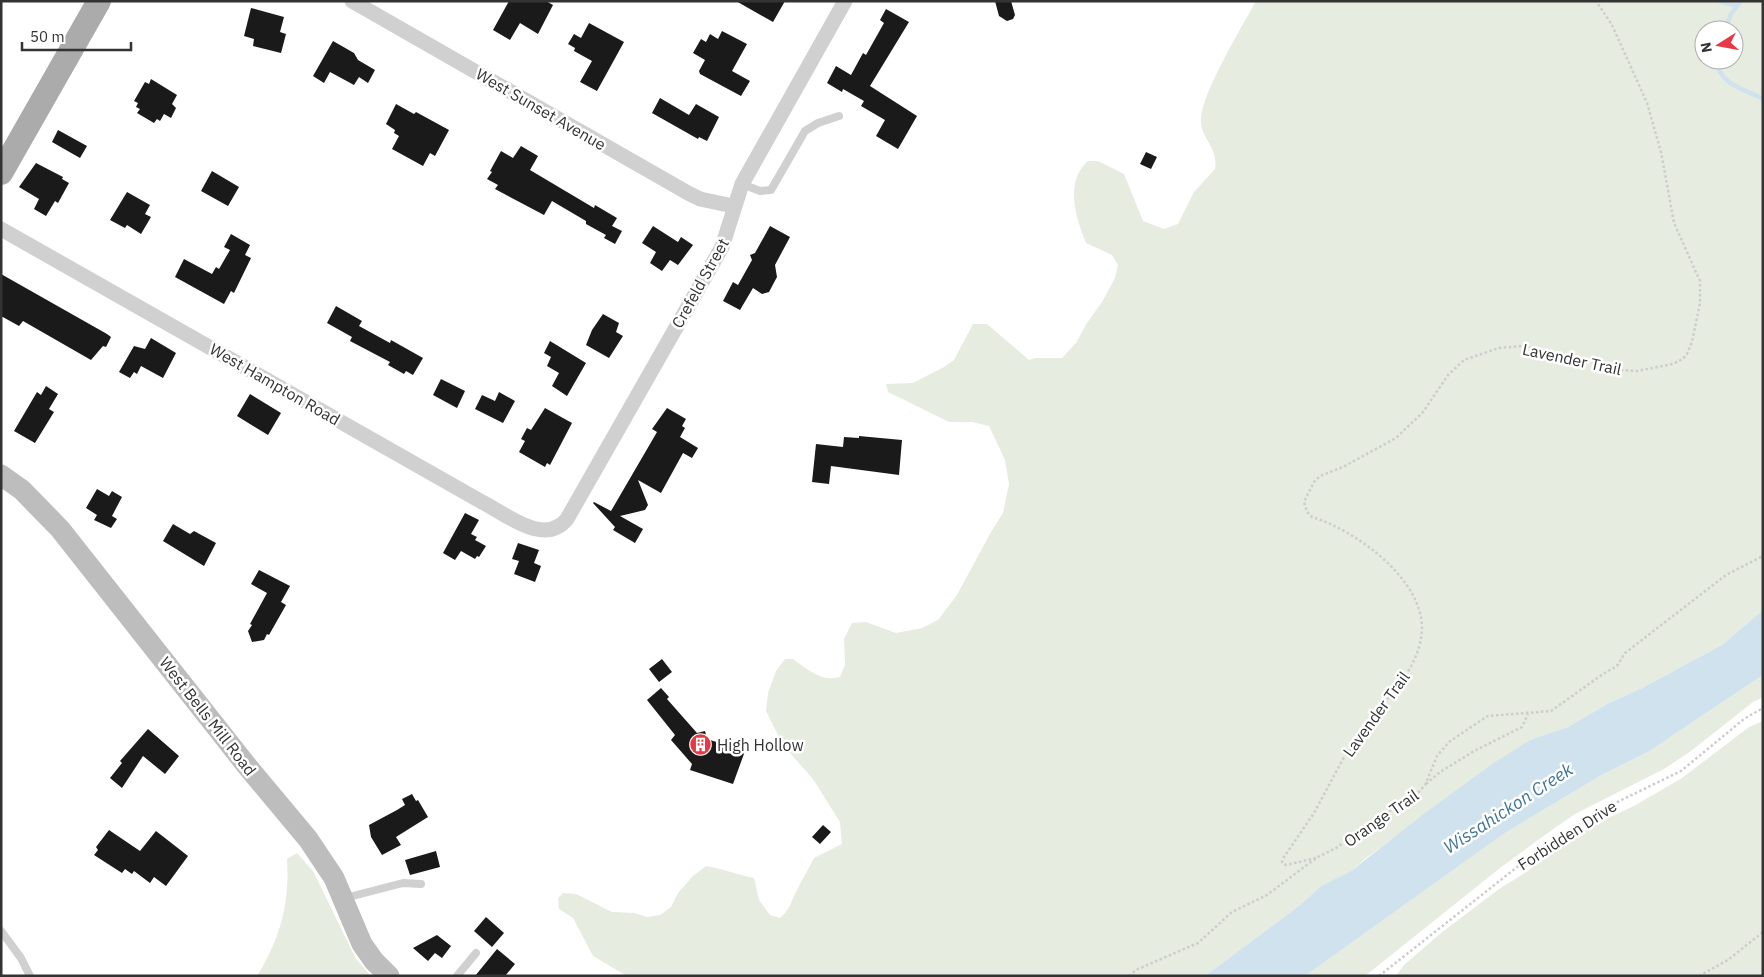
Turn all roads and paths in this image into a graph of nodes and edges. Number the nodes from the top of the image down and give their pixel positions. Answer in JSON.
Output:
{"nodes":[{"id":1,"x":99,"y":1,"type":"edge"},
{"id":2,"x":352,"y":1,"type":"edge"},
{"id":3,"x":845,"y":1,"type":"edge"},
{"id":4,"x":1596,"y":1,"type":"edge"},
{"id":5,"x":838,"y":116,"type":"dead end"},
{"id":6,"x":1,"y":174,"type":"edge"},
{"id":7,"x":742,"y":184,"type":"junction"},
{"id":8,"x":733,"y":206,"type":"junction"},
{"id":9,"x":1,"y":228,"type":"edge"},
{"id":10,"x":1,"y":474,"type":"edge"},
{"id":11,"x":553,"y":530,"type":"joint"},
{"id":12,"x":1763,"y":556,"type":"edge"},
{"id":13,"x":1763,"y":708,"type":"edge"},
{"id":14,"x":1528,"y":714,"type":"junction"},
{"id":15,"x":1425,"y":785,"type":"junction"},
{"id":16,"x":1316,"y":858,"type":"junction"},
{"id":17,"x":421,"y":884,"type":"dead end"},
{"id":18,"x":344,"y":899,"type":"junction"},
{"id":19,"x":1,"y":931,"type":"edge"},
{"id":20,"x":1763,"y":932,"type":"edge"},
{"id":21,"x":476,"y":953,"type":"dead end"},
{"id":22,"x":30,"y":976,"type":"edge"},
{"id":23,"x":389,"y":976,"type":"edge"},
{"id":24,"x":457,"y":976,"type":"edge"},
{"id":25,"x":1129,"y":976,"type":"edge"},
{"id":26,"x":1379,"y":976,"type":"edge"},
{"id":27,"x":1700,"y":976,"type":"edge"}],
"edges":[{"from":1,"to":6,"type":"main road"},
{"from":2,"to":8,"type":"street","name":"West Sunset Avenue"},
{"from":3,"to":7,"type":"street","name":"Crefeld Street"},
{"from":4,"to":16,"type":"path","name":"Lavender Trail"},
{"from":5,"to":7,"type":"lane"},
{"from":7,"to":8,"type":"street","name":"Crefeld Street"},
{"from":8,"to":11,"type":"street","name":"Crefeld Street"},
{"from":9,"to":11,"type":"street","name":"West Hampton Road"},
{"from":10,"to":18,"type":"street","name":"West Bells Mill Road"},
{"from":12,"to":14,"type":"path","name":"Orange Trail"},
{"from":13,"to":26,"type":"path","name":"Forbidden Drive"},
{"from":14,"to":15,"type":"path"},
{"from":14,"to":15,"type":"path","name":"Orange Trail"},
{"from":15,"to":16,"type":"path","name":"Orange Trail"},
{"from":16,"to":25,"type":"path","name":"Orange Trail"},
{"from":17,"to":18,"type":"lane"},
{"from":18,"to":23,"type":"street","name":"West Bells Mill Road"},
{"from":19,"to":22,"type":"lane"},
{"from":20,"to":27,"type":"path"},
{"from":21,"to":24,"type":"lane"}]}
